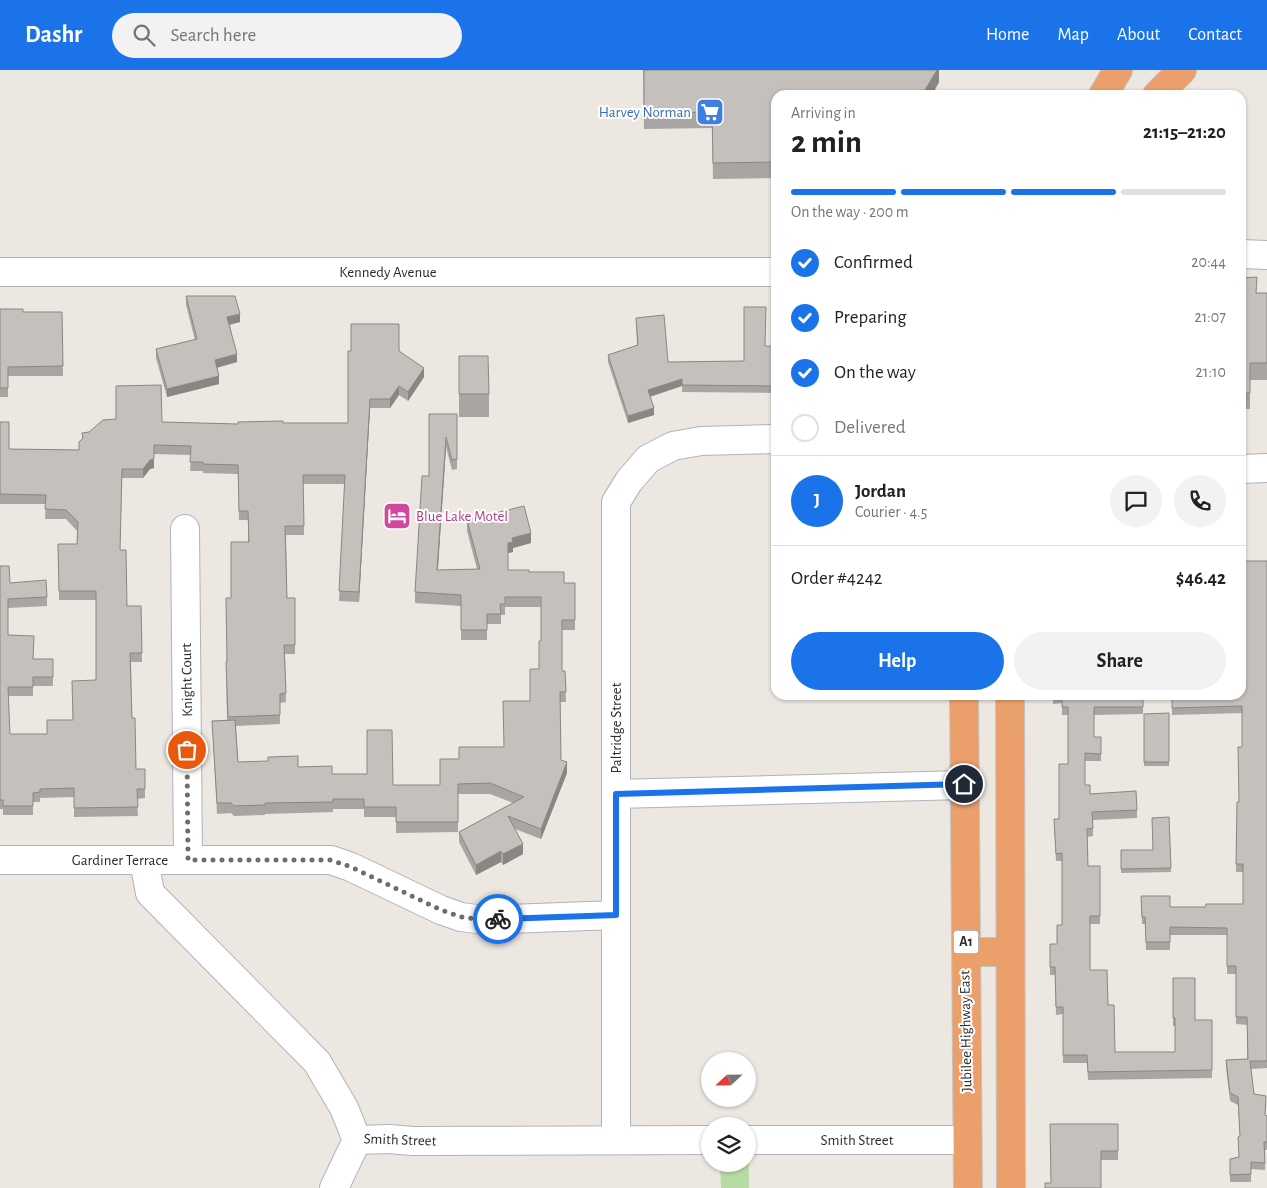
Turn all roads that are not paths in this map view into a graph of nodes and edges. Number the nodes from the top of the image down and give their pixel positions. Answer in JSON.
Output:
{"nodes":[{"id":1,"x":1118,"y":70,"type":"edge"},
{"id":2,"x":1169,"y":70,"type":"edge"},
{"id":3,"x":1182,"y":70,"type":"edge"},
{"id":4,"x":1106,"y":90,"type":"edge"},
{"id":5,"x":1159,"y":90,"type":"edge"},
{"id":6,"x":1161,"y":90,"type":"edge"},
{"id":7,"x":1246,"y":254,"type":"edge"},
{"id":8,"x":1267,"y":255,"type":"edge"},
{"id":9,"x":0,"y":272,"type":"edge"},
{"id":10,"x":771,"y":272,"type":"edge"},
{"id":11,"x":771,"y":439,"type":"edge"},
{"id":12,"x":1267,"y":468,"type":"edge"},
{"id":13,"x":1246,"y":469,"type":"edge"},
{"id":14,"x":185,"y":529,"type":"dead end"},
{"id":15,"x":964,"y":700,"type":"edge"},
{"id":16,"x":1010,"y":700,"type":"edge"},
{"id":17,"x":964,"y":784,"type":"junction"},
{"id":18,"x":616,"y":794,"type":"junction"},
{"id":19,"x":0,"y":860,"type":"edge"},
{"id":20,"x":144,"y":860,"type":"junction"},
{"id":21,"x":188,"y":860,"type":"junction"},
{"id":22,"x":616,"y":915,"type":"junction"},
{"id":23,"x":966,"y":952,"type":"junction"},
{"id":24,"x":1010,"y":952,"type":"junction"},
{"id":25,"x":357,"y":1140,"type":"junction"},
{"id":26,"x":616,"y":1140,"type":"junction"},
{"id":27,"x":701,"y":1140,"type":"edge"},
{"id":28,"x":756,"y":1140,"type":"edge"},
{"id":29,"x":967,"y":1140,"type":"junction"},
{"id":30,"x":334,"y":1188,"type":"edge"},
{"id":31,"x":968,"y":1188,"type":"edge"},
{"id":32,"x":1012,"y":1188,"type":"edge"}],
"edges":[{"from":1,"to":4,"type":"highway"},
{"from":2,"to":5,"type":"highway"},
{"from":3,"to":6,"type":"highway"},
{"from":7,"to":8,"type":"street"},
{"from":9,"to":10,"type":"street","name":"Kennedy Avenue"},
{"from":11,"to":18,"type":"street","name":"Paltridge Street"},
{"from":12,"to":13,"type":"street"},
{"from":14,"to":21,"type":"street","name":"Knight Court"},
{"from":15,"to":17,"type":"highway","name":"Jubilee Highway East","number":"A1"},
{"from":16,"to":24,"type":"highway"},
{"from":17,"to":18,"type":"street"},
{"from":17,"to":23,"type":"highway","name":"Jubilee Highway East","number":"A1"},
{"from":18,"to":22,"type":"street","name":"Paltridge Street"},
{"from":19,"to":20,"type":"street","name":"Gardiner Terrace"},
{"from":20,"to":21,"type":"street","name":"Gardiner Terrace"},
{"from":20,"to":25,"type":"street","name":"Smith Street"},
{"from":21,"to":22,"type":"street","name":"Gardiner Terrace"},
{"from":22,"to":26,"type":"street","name":"Paltridge Street"},
{"from":23,"to":24,"type":"highway"},
{"from":23,"to":29,"type":"highway","name":"Jubilee Highway East","number":"A1"},
{"from":24,"to":32,"type":"highway"},
{"from":25,"to":26,"type":"street","name":"Smith Street"},
{"from":25,"to":30,"type":"street"},
{"from":26,"to":27,"type":"street","name":"Smith Street"},
{"from":28,"to":29,"type":"street","name":"Smith Street"},
{"from":29,"to":31,"type":"highway","name":"Jubilee Highway East","number":"A1"}]}
